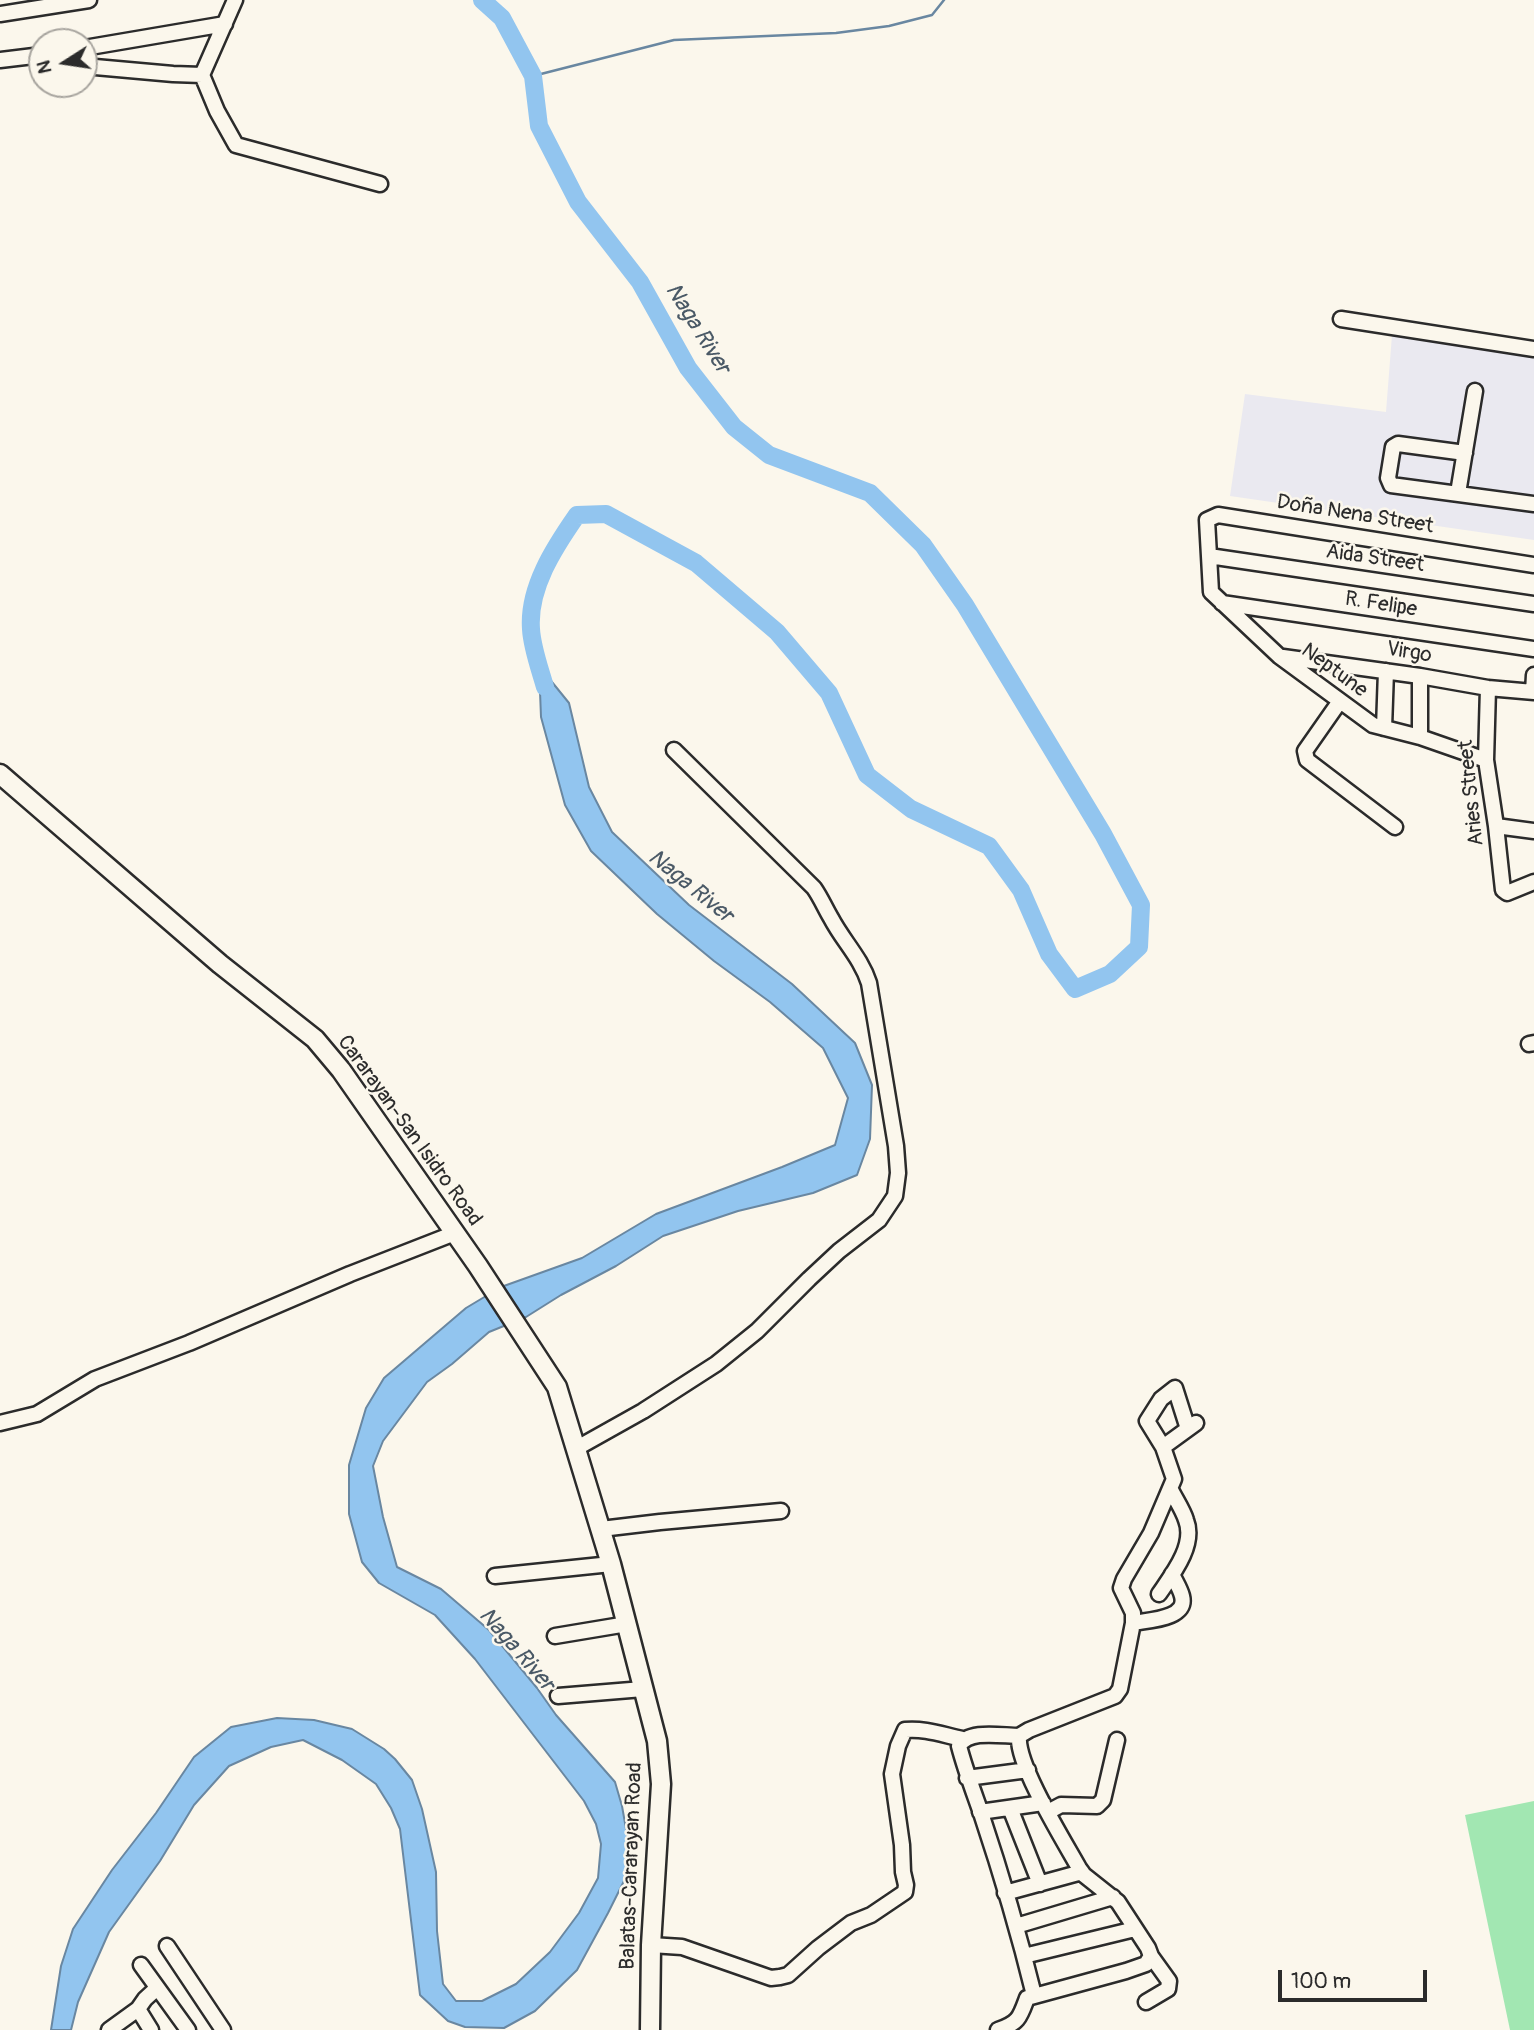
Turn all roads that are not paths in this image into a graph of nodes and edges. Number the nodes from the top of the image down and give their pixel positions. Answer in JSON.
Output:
{"nodes":[{"id":1,"x":89,"y":0,"type":"edge"},
{"id":2,"x":235,"y":0,"type":"edge"},
{"id":3,"x":0,"y":14,"type":"edge"},
{"id":4,"x":225,"y":24,"type":"junction"},
{"id":5,"x":98,"y":46,"type":"edge"},
{"id":6,"x":28,"y":56,"type":"edge"},
{"id":7,"x":0,"y":60,"type":"edge"},
{"id":8,"x":98,"y":67,"type":"edge"},
{"id":9,"x":202,"y":75,"type":"junction"},
{"id":10,"x":380,"y":184,"type":"dead end"},
{"id":11,"x":1341,"y":319,"type":"dead end"},
{"id":12,"x":1534,"y":349,"type":"edge"},
{"id":13,"x":1475,"y":391,"type":"dead end"},
{"id":14,"x":1465,"y":453,"type":"junction"},
{"id":15,"x":1458,"y":493,"type":"junction"},
{"id":16,"x":1534,"y":504,"type":"edge"},
{"id":17,"x":1209,"y":556,"type":"junction"},
{"id":18,"x":1534,"y":565,"type":"edge"},
{"id":19,"x":1222,"y":603,"type":"junction"},
{"id":20,"x":1534,"y":604,"type":"edge"},
{"id":21,"x":1534,"y":649,"type":"edge"},
{"id":22,"x":1279,"y":656,"type":"junction"},
{"id":23,"x":1386,"y":671,"type":"junction"},
{"id":24,"x":1420,"y":676,"type":"junction"},
{"id":25,"x":1534,"y":676,"type":"edge"},
{"id":26,"x":1488,"y":688,"type":"junction"},
{"id":27,"x":1533,"y":692,"type":"edge"},
{"id":28,"x":1340,"y":701,"type":"junction"},
{"id":29,"x":1384,"y":728,"type":"junction"},
{"id":30,"x":1420,"y":737,"type":"junction"},
{"id":31,"x":674,"y":750,"type":"dead end"},
{"id":32,"x":1486,"y":760,"type":"junction"},
{"id":33,"x":0,"y":774,"type":"edge"},
{"id":34,"x":1496,"y":826,"type":"junction"},
{"id":35,"x":1395,"y":827,"type":"dead end"},
{"id":36,"x":1534,"y":831,"type":"edge"},
{"id":37,"x":1534,"y":882,"type":"edge"},
{"id":38,"x":455,"y":1233,"type":"junction"},
{"id":39,"x":0,"y":1423,"type":"edge"},
{"id":40,"x":1163,"y":1447,"type":"junction"},
{"id":41,"x":577,"y":1448,"type":"junction"},
{"id":42,"x":1171,"y":1490,"type":"junction"},
{"id":43,"x":781,"y":1511,"type":"dead end"},
{"id":44,"x":601,"y":1529,"type":"junction"},
{"id":45,"x":611,"y":1564,"type":"junction"},
{"id":46,"x":1172,"y":1574,"type":"junction"},
{"id":47,"x":495,"y":1577,"type":"dead end"},
{"id":48,"x":1159,"y":1594,"type":"dead end"},
{"id":49,"x":1133,"y":1623,"type":"junction"},
{"id":50,"x":627,"y":1625,"type":"junction"},
{"id":51,"x":555,"y":1636,"type":"dead end"},
{"id":52,"x":643,"y":1689,"type":"junction"},
{"id":53,"x":558,"y":1696,"type":"dead end"},
{"id":54,"x":1019,"y":1736,"type":"junction"},
{"id":55,"x":963,"y":1739,"type":"junction"},
{"id":56,"x":1117,"y":1740,"type":"dead end"},
{"id":57,"x":1028,"y":1770,"type":"junction"},
{"id":58,"x":967,"y":1778,"type":"junction"},
{"id":59,"x":1010,"y":1808,"type":"junction"},
{"id":60,"x":1046,"y":1808,"type":"junction"},
{"id":61,"x":980,"y":1812,"type":"junction"},
{"id":62,"x":1082,"y":1872,"type":"junction"},
{"id":63,"x":1040,"y":1884,"type":"junction"},
{"id":64,"x":1005,"y":1893,"type":"junction"},
{"id":65,"x":1113,"y":1897,"type":"junction"},
{"id":66,"x":1016,"y":1926,"type":"junction"},
{"id":67,"x":1135,"y":1929,"type":"junction"},
{"id":68,"x":651,"y":1945,"type":"junction"},
{"id":69,"x":167,"y":1946,"type":"dead end"},
{"id":70,"x":1024,"y":1956,"type":"junction"},
{"id":71,"x":1151,"y":1956,"type":"junction"},
{"id":72,"x":141,"y":1965,"type":"dead end"},
{"id":73,"x":158,"y":1988,"type":"junction"},
{"id":74,"x":1034,"y":1995,"type":"junction"},
{"id":75,"x":1146,"y":2002,"type":"dead end"},
{"id":76,"x":138,"y":2009,"type":"junction"},
{"id":77,"x":109,"y":2030,"type":"edge"},
{"id":78,"x":151,"y":2030,"type":"edge"},
{"id":79,"x":188,"y":2030,"type":"edge"},
{"id":80,"x":223,"y":2030,"type":"edge"},
{"id":81,"x":650,"y":2030,"type":"edge"},
{"id":82,"x":998,"y":2030,"type":"edge"}],
"edges":[{"from":1,"to":3,"type":"street"},
{"from":2,"to":4,"type":"street"},
{"from":4,"to":5,"type":"street"},
{"from":4,"to":9,"type":"street"},
{"from":6,"to":7,"type":"street"},
{"from":8,"to":9,"type":"street"},
{"from":9,"to":10,"type":"street"},
{"from":11,"to":12,"type":"street"},
{"from":13,"to":14,"type":"street"},
{"from":14,"to":15,"type":"street"},
{"from":14,"to":15,"type":"street"},
{"from":15,"to":16,"type":"street"},
{"from":17,"to":18,"type":"street","name":"Doña Nena Street"},
{"from":17,"to":19,"type":"street","name":"Neptune"},
{"from":17,"to":20,"type":"street","name":"Aida Street"},
{"from":19,"to":21,"type":"street","name":"R. Felipe"},
{"from":19,"to":22,"type":"street","name":"Neptune"},
{"from":22,"to":23,"type":"street","name":"Virgo"},
{"from":22,"to":28,"type":"street","name":"Neptune"},
{"from":23,"to":24,"type":"street","name":"Virgo"},
{"from":23,"to":29,"type":"street"},
{"from":24,"to":26,"type":"street","name":"Virgo"},
{"from":24,"to":30,"type":"street"},
{"from":25,"to":27,"type":"street"},
{"from":26,"to":27,"type":"street","name":"Virgo"},
{"from":26,"to":32,"type":"street","name":"Aries Street"},
{"from":28,"to":29,"type":"street","name":"Neptune"},
{"from":28,"to":35,"type":"street"},
{"from":29,"to":30,"type":"street","name":"Neptune"},
{"from":30,"to":32,"type":"street","name":"Neptune"},
{"from":31,"to":41,"type":"street"},
{"from":32,"to":34,"type":"street","name":"Aries Street"},
{"from":33,"to":38,"type":"main road","name":"Cararayan-San Isidro Road"},
{"from":34,"to":36,"type":"street"},
{"from":34,"to":37,"type":"street","name":"Aries Street"},
{"from":38,"to":39,"type":"street"},
{"from":38,"to":41,"type":"main road","name":"Cararayan-San Isidro Road"},
{"from":40,"to":40,"type":"street"},
{"from":40,"to":42,"type":"street"},
{"from":41,"to":44,"type":"main road","name":"Cararayan-San Isidro Road"},
{"from":42,"to":46,"type":"street"},
{"from":42,"to":49,"type":"street"},
{"from":43,"to":44,"type":"street"},
{"from":44,"to":45,"type":"main road","name":"Cararayan-San Isidro Road"},
{"from":45,"to":47,"type":"street"},
{"from":45,"to":50,"type":"main road","name":"Cararayan-San Isidro Road"},
{"from":46,"to":48,"type":"street"},
{"from":46,"to":49,"type":"street"},
{"from":49,"to":54,"type":"street"},
{"from":50,"to":51,"type":"street"},
{"from":50,"to":52,"type":"main road","name":"Balatas-Cararayan Road"},
{"from":52,"to":53,"type":"street"},
{"from":52,"to":68,"type":"main road","name":"Balatas-Cararayan Road"},
{"from":54,"to":55,"type":"street"},
{"from":54,"to":57,"type":"street"},
{"from":55,"to":58,"type":"street"},
{"from":55,"to":68,"type":"street"},
{"from":56,"to":60,"type":"street"},
{"from":57,"to":58,"type":"street"},
{"from":57,"to":60,"type":"street"},
{"from":58,"to":61,"type":"street"},
{"from":59,"to":60,"type":"street"},
{"from":59,"to":61,"type":"street"},
{"from":59,"to":63,"type":"street"},
{"from":60,"to":62,"type":"street"},
{"from":61,"to":64,"type":"street"},
{"from":62,"to":63,"type":"street"},
{"from":62,"to":65,"type":"street"},
{"from":63,"to":64,"type":"street"},
{"from":64,"to":66,"type":"street"},
{"from":65,"to":66,"type":"street"},
{"from":65,"to":67,"type":"street"},
{"from":66,"to":70,"type":"street"},
{"from":67,"to":70,"type":"street"},
{"from":67,"to":71,"type":"street"},
{"from":68,"to":81,"type":"main road","name":"Balatas-Cararayan Road"},
{"from":69,"to":80,"type":"street"},
{"from":70,"to":74,"type":"street"},
{"from":71,"to":74,"type":"street"},
{"from":71,"to":75,"type":"street"},
{"from":72,"to":73,"type":"street"},
{"from":73,"to":76,"type":"street"},
{"from":73,"to":79,"type":"street"},
{"from":74,"to":82,"type":"street"},
{"from":76,"to":77,"type":"street"},
{"from":76,"to":78,"type":"street"}]}
